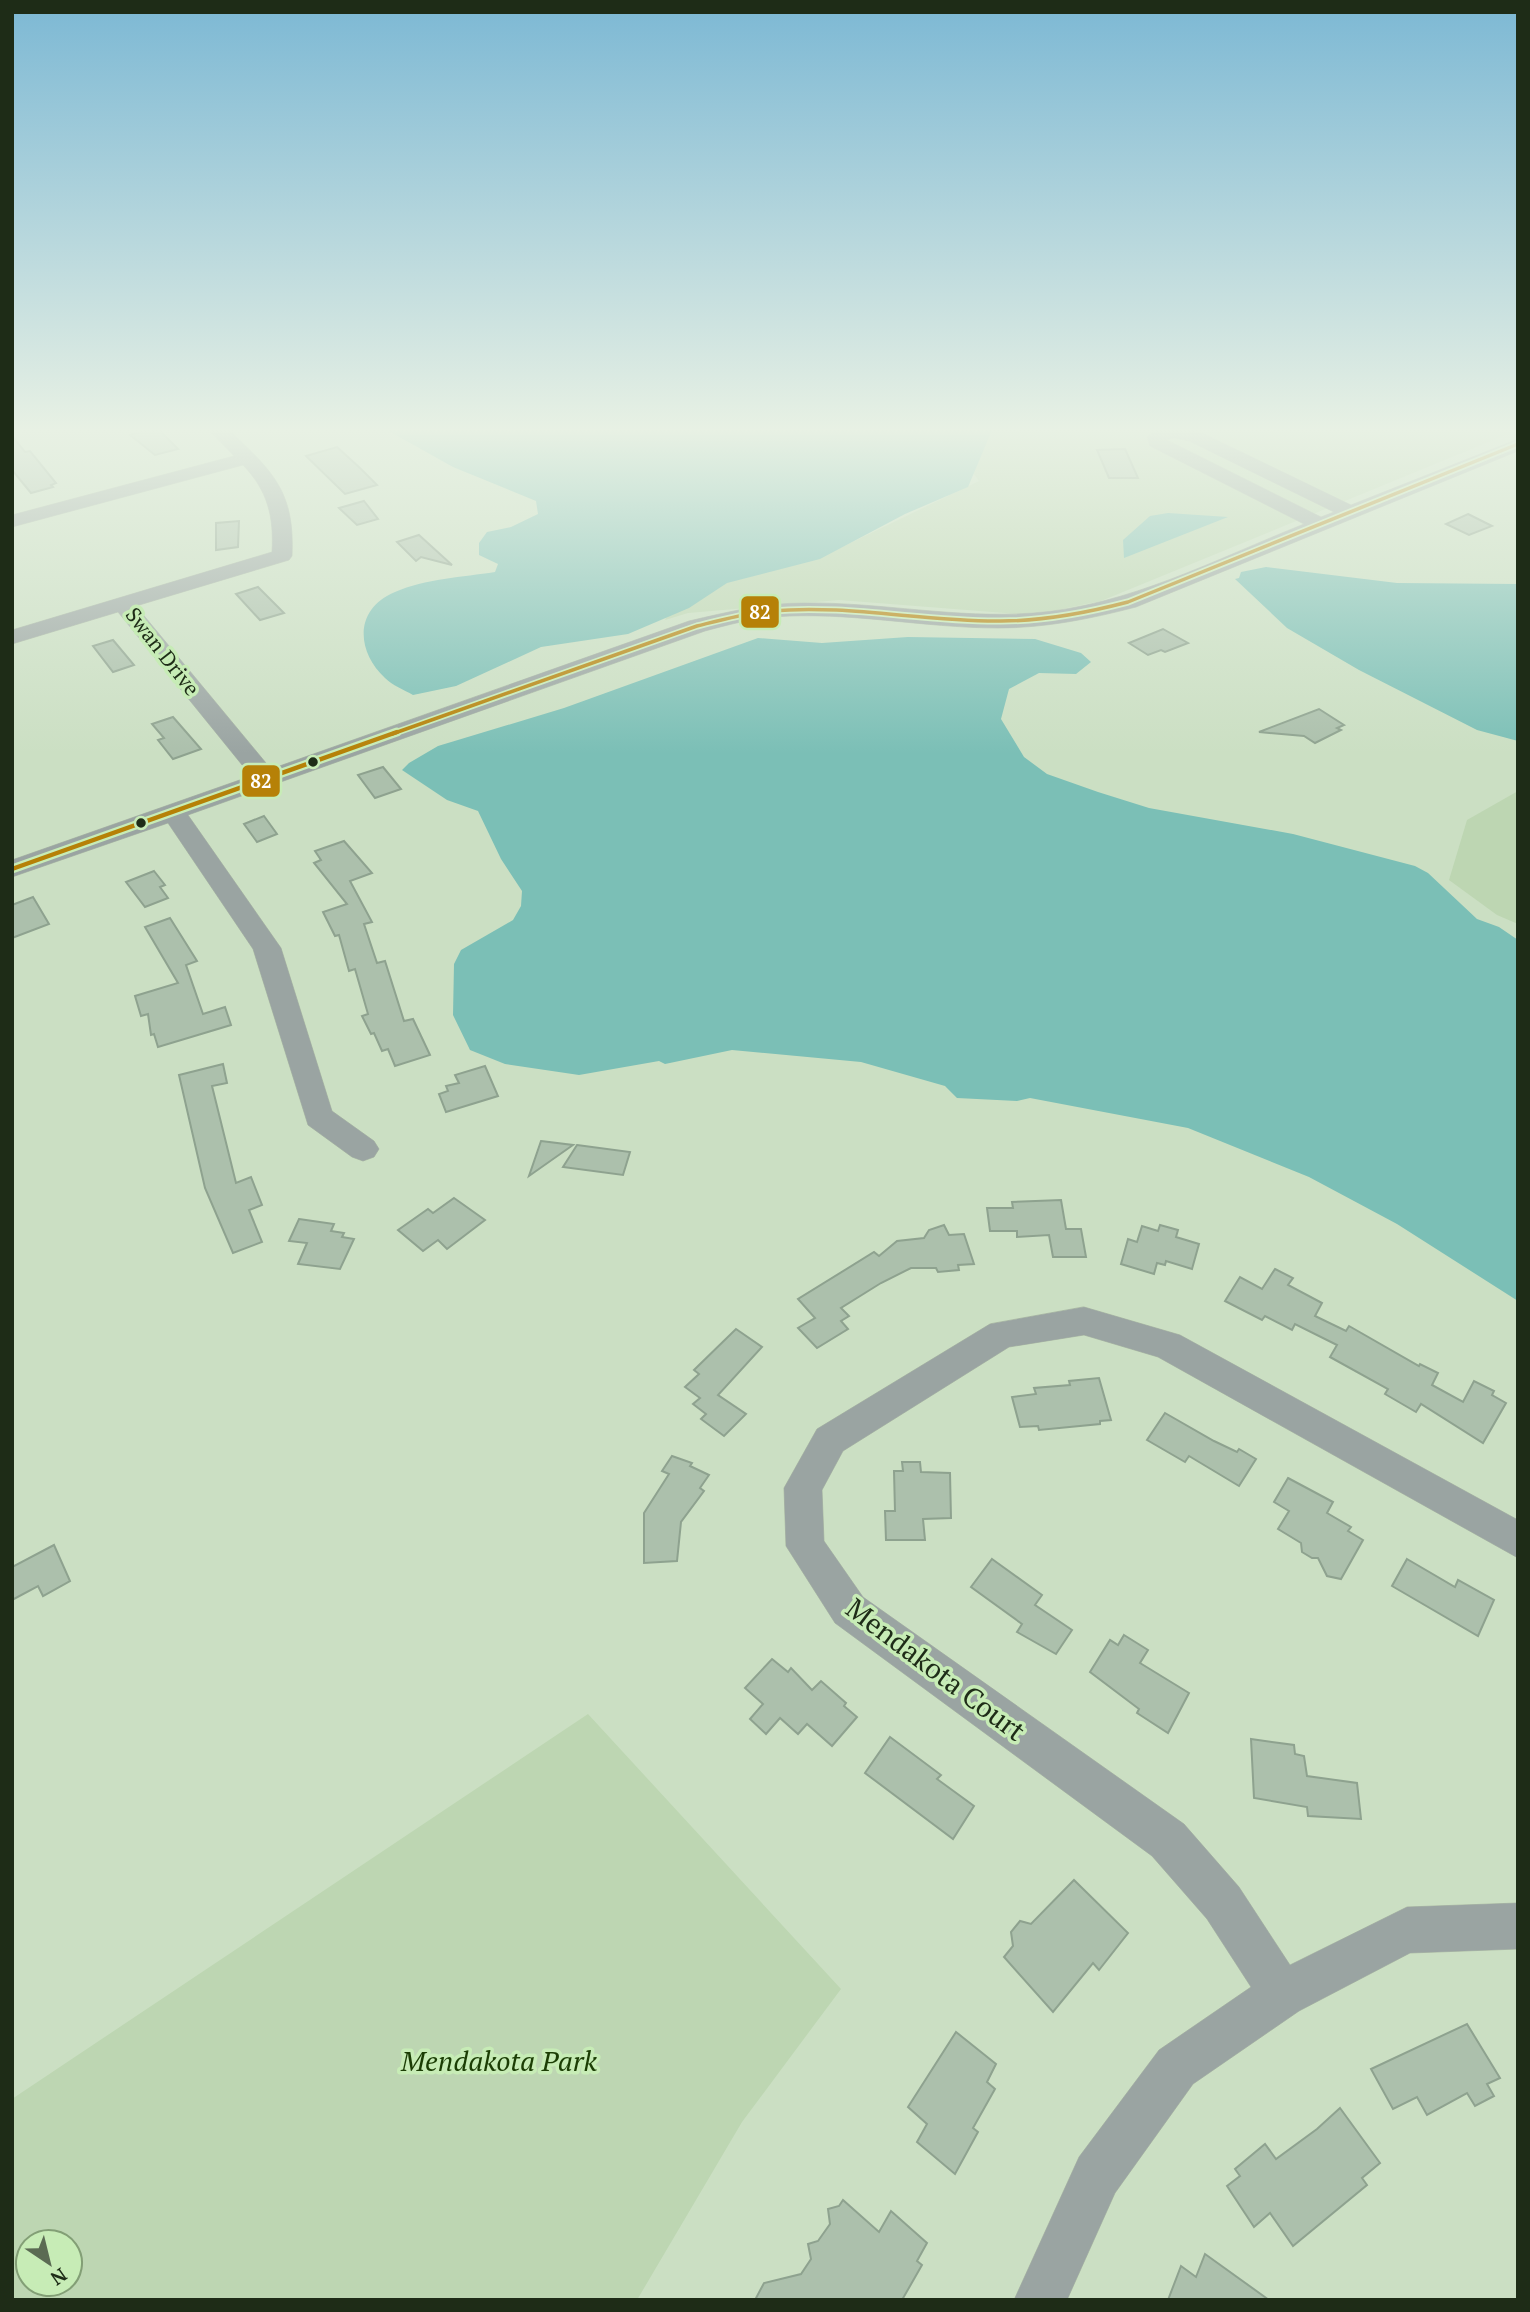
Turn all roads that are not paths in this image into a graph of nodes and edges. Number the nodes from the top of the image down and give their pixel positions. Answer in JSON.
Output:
{"nodes":[{"id":1,"x":284,"y":538,"type":"edge"},
{"id":2,"x":1286,"y":538,"type":"edge"},
{"id":3,"x":123,"y":604,"type":"junction"},
{"id":4,"x":12,"y":637,"type":"edge"},
{"id":5,"x":266,"y":779,"type":"junction"},
{"id":6,"x":173,"y":812,"type":"junction"},
{"id":7,"x":12,"y":869,"type":"edge"},
{"id":8,"x":363,"y":1149,"type":"dead end"},
{"id":9,"x":1518,"y":1540,"type":"edge"},
{"id":10,"x":1518,"y":1926,"type":"edge"},
{"id":11,"x":1282,"y":1994,"type":"junction"},
{"id":12,"x":1040,"y":2300,"type":"edge"}],
"edges":[{"from":1,"to":3,"type":"street","name":"Swan Drive"},
{"from":2,"to":5,"type":"street"},
{"from":3,"to":4,"type":"street"},
{"from":3,"to":5,"type":"street","name":"Swan Drive"},
{"from":5,"to":6,"type":"street"},
{"from":6,"to":7,"type":"street"},
{"from":6,"to":8,"type":"street"},
{"from":9,"to":11,"type":"street","name":"Mendakota Court"},
{"from":10,"to":11,"type":"street"},
{"from":11,"to":12,"type":"street"}]}
